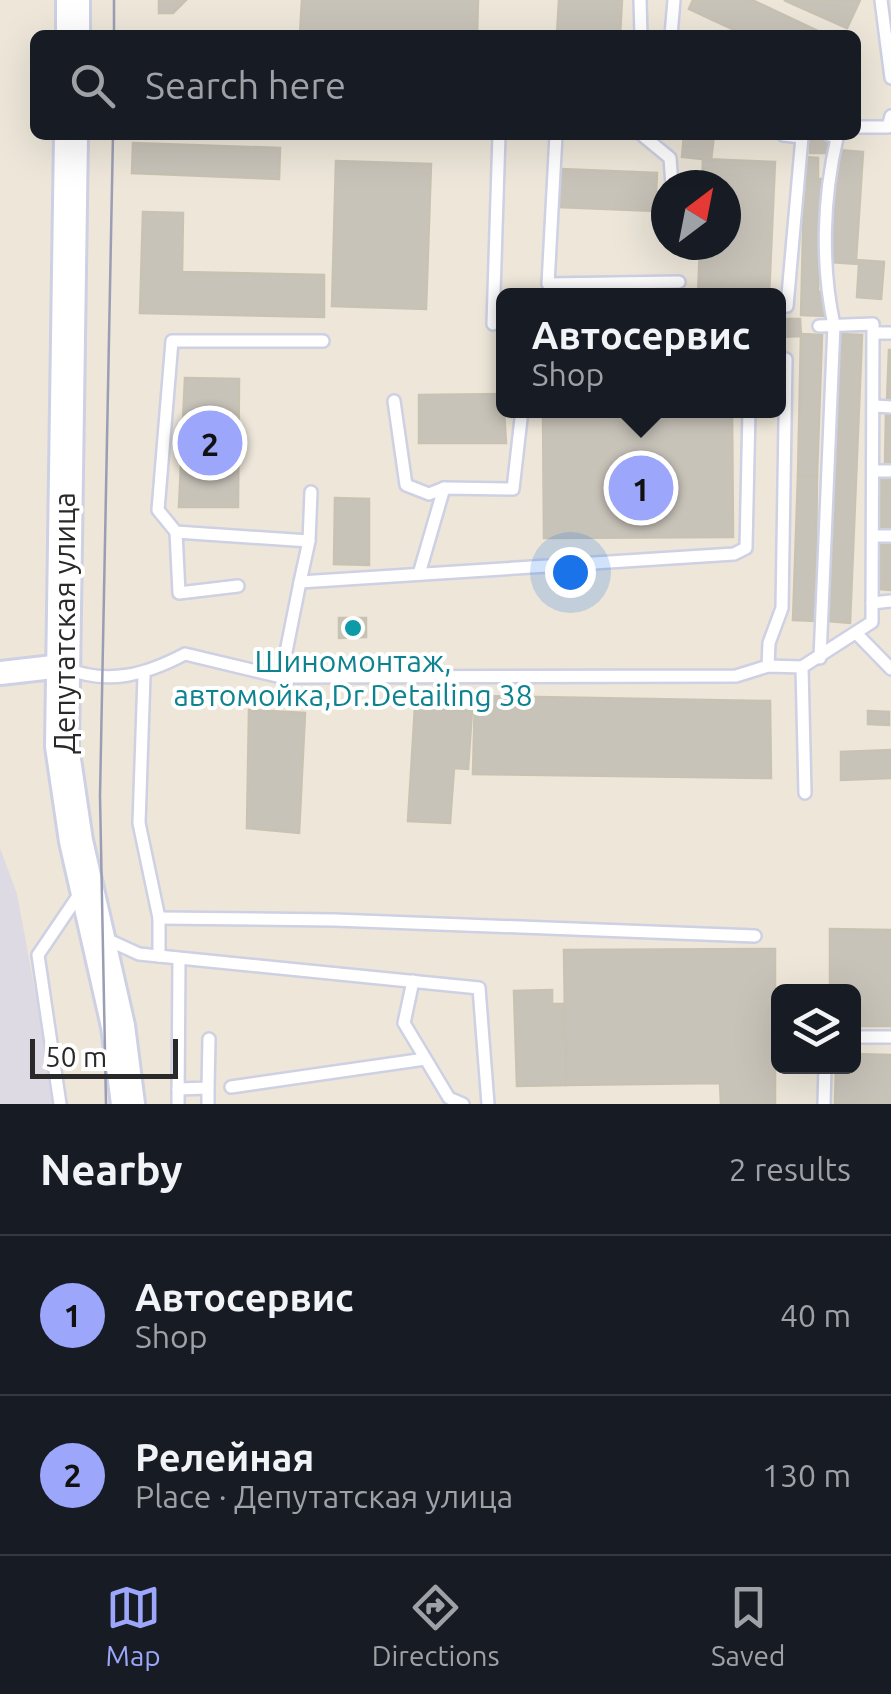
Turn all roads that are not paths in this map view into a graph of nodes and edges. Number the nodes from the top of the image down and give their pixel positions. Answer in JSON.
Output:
{"nodes":[{"id":1,"x":73,"y":0,"type":"edge"},
{"id":2,"x":640,"y":0,"type":"edge"},
{"id":3,"x":674,"y":0,"type":"edge"},
{"id":4,"x":882,"y":0,"type":"edge"},
{"id":5,"x":72,"y":30,"type":"edge"},
{"id":6,"x":641,"y":30,"type":"edge"},
{"id":7,"x":672,"y":30,"type":"edge"},
{"id":8,"x":891,"y":78,"type":"edge"},
{"id":9,"x":891,"y":116,"type":"edge"},
{"id":10,"x":861,"y":127,"type":"edge"},
{"id":11,"x":71,"y":140,"type":"edge"},
{"id":12,"x":498,"y":140,"type":"edge"},
{"id":13,"x":556,"y":140,"type":"edge"},
{"id":14,"x":648,"y":140,"type":"edge"},
{"id":15,"x":805,"y":140,"type":"edge"},
{"id":16,"x":837,"y":140,"type":"edge"},
{"id":17,"x":671,"y":170,"type":"edge"},
{"id":18,"x":679,"y":282,"type":"dead end"},
{"id":19,"x":787,"y":306,"type":"dead end"},
{"id":20,"x":493,"y":324,"type":"dead end"},
{"id":21,"x":834,"y":325,"type":"junction"},
{"id":22,"x":819,"y":326,"type":"dead end"},
{"id":23,"x":891,"y":332,"type":"edge"},
{"id":24,"x":874,"y":333,"type":"junction"},
{"id":25,"x":323,"y":340,"type":"dead end"},
{"id":26,"x":394,"y":402,"type":"dead end"},
{"id":27,"x":875,"y":406,"type":"junction"},
{"id":28,"x":891,"y":407,"type":"edge"},
{"id":29,"x":521,"y":418,"type":"edge"},
{"id":30,"x":750,"y":418,"type":"edge"},
{"id":31,"x":785,"y":418,"type":"edge"},
{"id":32,"x":874,"y":471,"type":"junction"},
{"id":33,"x":891,"y":471,"type":"edge"},
{"id":34,"x":444,"y":488,"type":"junction"},
{"id":35,"x":311,"y":492,"type":"dead end"},
{"id":36,"x":176,"y":532,"type":"junction"},
{"id":37,"x":873,"y":536,"type":"junction"},
{"id":38,"x":891,"y":536,"type":"edge"},
{"id":39,"x":310,"y":540,"type":"junction"},
{"id":40,"x":418,"y":574,"type":"junction"},
{"id":41,"x":300,"y":582,"type":"junction"},
{"id":42,"x":238,"y":586,"type":"dead end"},
{"id":43,"x":891,"y":601,"type":"edge"},
{"id":44,"x":872,"y":603,"type":"junction"},
{"id":45,"x":856,"y":633,"type":"junction"},
{"id":46,"x":820,"y":658,"type":"junction"},
{"id":47,"x":62,"y":666,"type":"junction"},
{"id":48,"x":768,"y":666,"type":"junction"},
{"id":49,"x":802,"y":667,"type":"junction"},
{"id":50,"x":891,"y":668,"type":"edge"},
{"id":51,"x":0,"y":673,"type":"edge"},
{"id":52,"x":144,"y":676,"type":"junction"},
{"id":53,"x":281,"y":676,"type":"junction"},
{"id":54,"x":804,"y":793,"type":"dead end"},
{"id":55,"x":85,"y":886,"type":"junction"},
{"id":56,"x":159,"y":918,"type":"junction"},
{"id":57,"x":100,"y":936,"type":"junction"},
{"id":58,"x":755,"y":936,"type":"dead end"},
{"id":59,"x":160,"y":956,"type":"junction"},
{"id":60,"x":179,"y":959,"type":"junction"},
{"id":61,"x":413,"y":981,"type":"junction"},
{"id":62,"x":861,"y":1036,"type":"edge"},
{"id":63,"x":891,"y":1037,"type":"edge"},
{"id":64,"x":208,"y":1039,"type":"dead end"},
{"id":65,"x":425,"y":1059,"type":"junction"},
{"id":66,"x":825,"y":1074,"type":"edge"},
{"id":67,"x":231,"y":1087,"type":"dead end"},
{"id":68,"x":208,"y":1088,"type":"junction"},
{"id":69,"x":178,"y":1089,"type":"junction"},
{"id":70,"x":60,"y":1104,"type":"edge"},
{"id":71,"x":128,"y":1104,"type":"edge"},
{"id":72,"x":178,"y":1104,"type":"edge"},
{"id":73,"x":208,"y":1104,"type":"edge"},
{"id":74,"x":463,"y":1104,"type":"edge"},
{"id":75,"x":488,"y":1104,"type":"edge"},
{"id":76,"x":824,"y":1104,"type":"edge"}],
"edges":[{"from":1,"to":5,"type":"main road"},
{"from":2,"to":6,"type":"lane"},
{"from":3,"to":7,"type":"lane"},
{"from":4,"to":8,"type":"lane"},
{"from":9,"to":10,"type":"lane"},
{"from":11,"to":47,"type":"main road","name":"Депутатская улица"},
{"from":12,"to":20,"type":"lane"},
{"from":13,"to":18,"type":"lane"},
{"from":14,"to":17,"type":"lane"},
{"from":15,"to":19,"type":"lane"},
{"from":16,"to":21,"type":"lane"},
{"from":21,"to":22,"type":"lane"},
{"from":21,"to":24,"type":"lane"},
{"from":21,"to":46,"type":"lane"},
{"from":23,"to":24,"type":"lane"},
{"from":24,"to":27,"type":"lane"},
{"from":25,"to":36,"type":"lane"},
{"from":26,"to":34,"type":"lane"},
{"from":27,"to":28,"type":"lane"},
{"from":27,"to":32,"type":"lane"},
{"from":29,"to":34,"type":"lane"},
{"from":30,"to":40,"type":"lane"},
{"from":31,"to":48,"type":"lane"},
{"from":32,"to":33,"type":"lane"},
{"from":32,"to":37,"type":"lane"},
{"from":34,"to":40,"type":"lane"},
{"from":35,"to":39,"type":"lane"},
{"from":36,"to":39,"type":"lane"},
{"from":36,"to":42,"type":"lane"},
{"from":37,"to":38,"type":"lane"},
{"from":37,"to":44,"type":"lane"},
{"from":39,"to":41,"type":"lane"},
{"from":40,"to":41,"type":"lane"},
{"from":41,"to":53,"type":"lane"},
{"from":43,"to":44,"type":"lane"},
{"from":44,"to":45,"type":"lane"},
{"from":45,"to":46,"type":"lane"},
{"from":45,"to":50,"type":"lane"},
{"from":46,"to":49,"type":"lane"},
{"from":47,"to":51,"type":"street"},
{"from":47,"to":52,"type":"lane"},
{"from":47,"to":55,"type":"main road","name":"Депутатская улица"},
{"from":48,"to":49,"type":"lane"},
{"from":48,"to":53,"type":"lane"},
{"from":49,"to":54,"type":"lane"},
{"from":52,"to":53,"type":"lane"},
{"from":52,"to":56,"type":"lane"},
{"from":55,"to":57,"type":"main road","name":"Депутатская улица"},
{"from":55,"to":70,"type":"lane"},
{"from":56,"to":58,"type":"lane"},
{"from":56,"to":59,"type":"lane"},
{"from":57,"to":59,"type":"lane"},
{"from":57,"to":71,"type":"main road","name":"Депутатская улица"},
{"from":59,"to":60,"type":"lane"},
{"from":60,"to":61,"type":"lane"},
{"from":60,"to":69,"type":"lane"},
{"from":61,"to":65,"type":"lane"},
{"from":61,"to":75,"type":"lane"},
{"from":62,"to":63,"type":"lane"},
{"from":64,"to":68,"type":"lane"},
{"from":65,"to":67,"type":"lane"},
{"from":65,"to":74,"type":"lane"},
{"from":66,"to":76,"type":"lane"},
{"from":68,"to":69,"type":"lane"},
{"from":68,"to":73,"type":"lane"},
{"from":69,"to":72,"type":"lane"}]}
